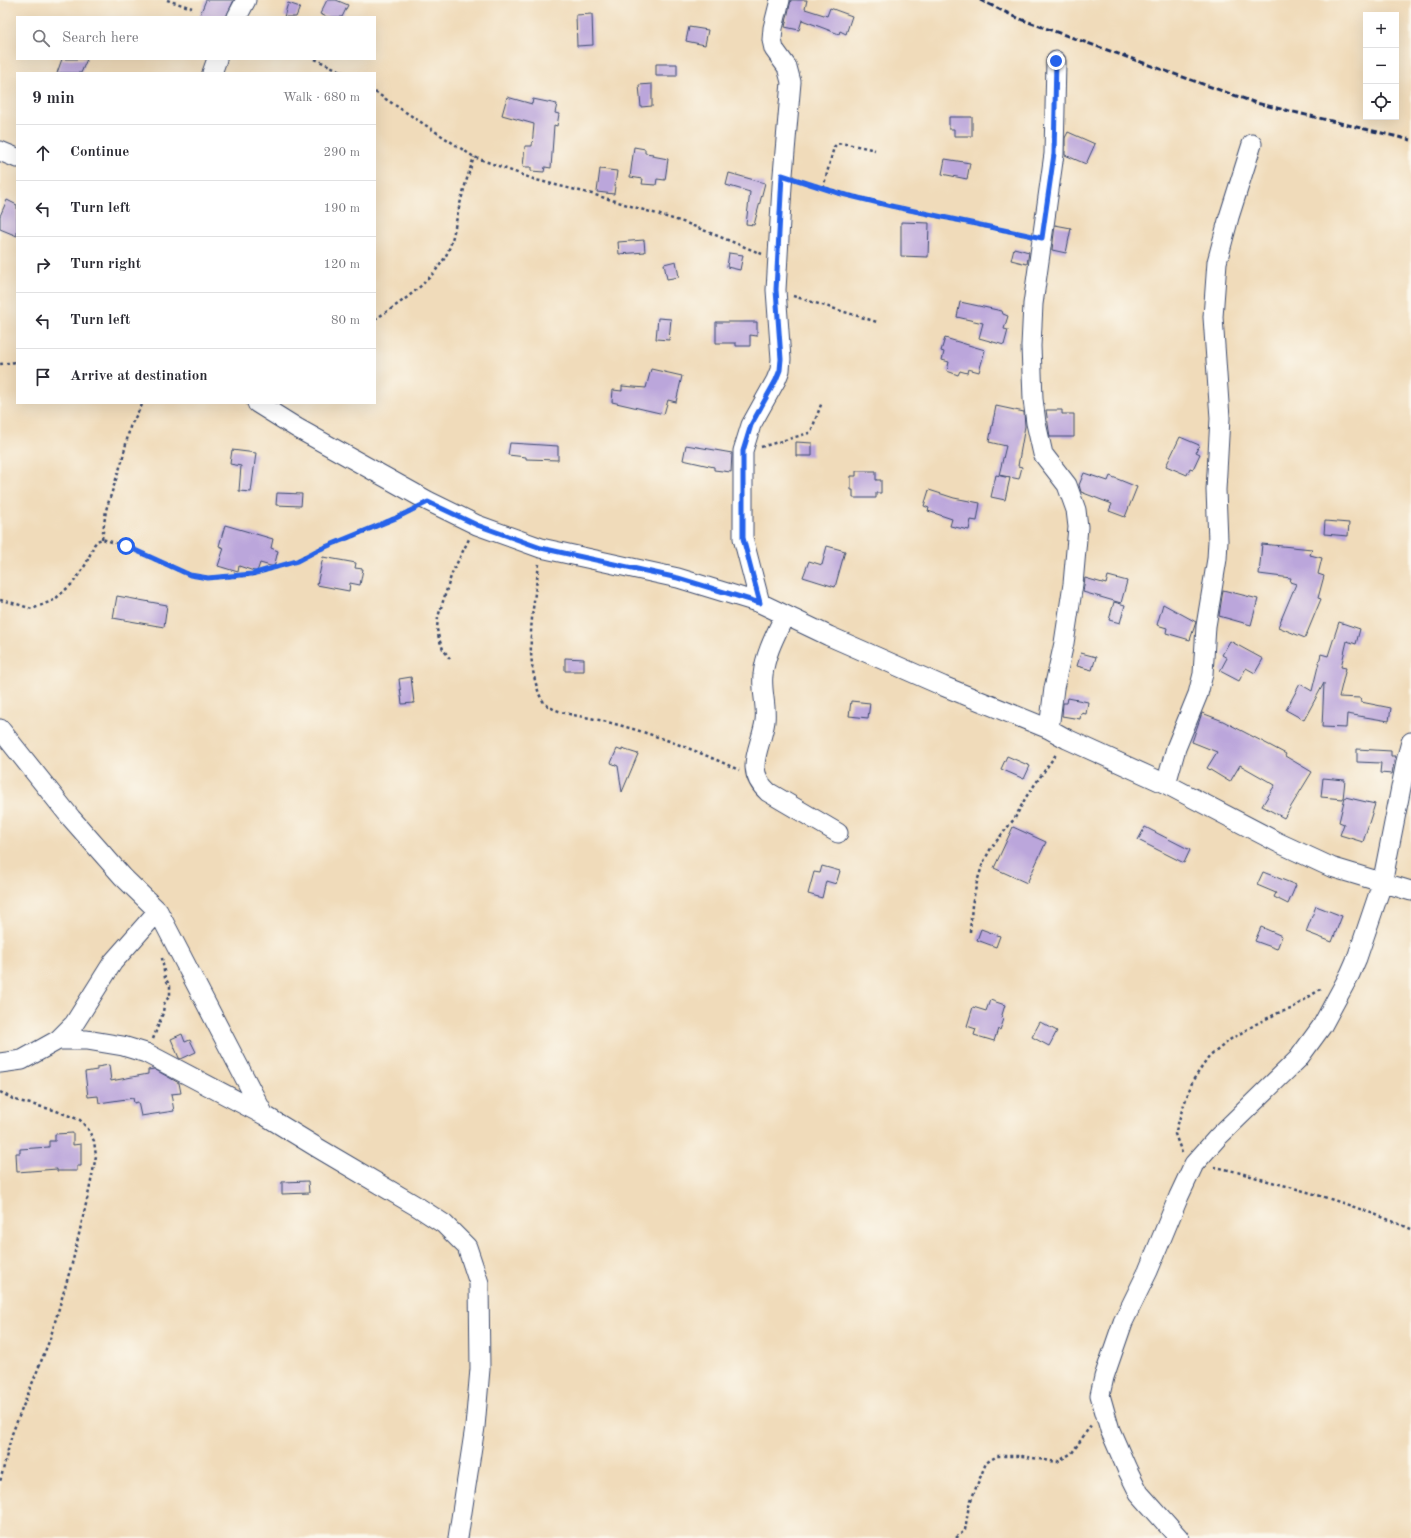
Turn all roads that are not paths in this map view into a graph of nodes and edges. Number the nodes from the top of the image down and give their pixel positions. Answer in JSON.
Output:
{"nodes":[{"id":1,"x":246,"y":0,"type":"edge"},
{"id":2,"x":780,"y":0,"type":"edge"},
{"id":3,"x":238,"y":16,"type":"edge"},
{"id":4,"x":217,"y":60,"type":"edge"},
{"id":5,"x":1056,"y":61,"type":"dead end"},
{"id":6,"x":212,"y":72,"type":"edge"},
{"id":7,"x":1252,"y":144,"type":"dead end"},
{"id":8,"x":0,"y":151,"type":"edge"},
{"id":9,"x":16,"y":158,"type":"edge"},
{"id":10,"x":259,"y":404,"type":"edge"},
{"id":11,"x":760,"y":603,"type":"junction"},
{"id":12,"x":784,"y":615,"type":"junction"},
{"id":13,"x":0,"y":729,"type":"edge"},
{"id":14,"x":1049,"y":729,"type":"junction"},
{"id":15,"x":1411,"y":742,"type":"edge"},
{"id":16,"x":1166,"y":784,"type":"junction"},
{"id":17,"x":838,"y":833,"type":"dead end"},
{"id":18,"x":1382,"y":884,"type":"junction"},
{"id":19,"x":1411,"y":891,"type":"edge"},
{"id":20,"x":158,"y":912,"type":"junction"},
{"id":21,"x":58,"y":1040,"type":"junction"},
{"id":22,"x":0,"y":1063,"type":"edge"},
{"id":23,"x":264,"y":1115,"type":"junction"},
{"id":24,"x":458,"y":1538,"type":"edge"},
{"id":25,"x":1179,"y":1538,"type":"edge"}],
"edges":[{"from":1,"to":3,"type":"street"},
{"from":2,"to":11,"type":"street"},
{"from":4,"to":6,"type":"street"},
{"from":5,"to":14,"type":"street"},
{"from":7,"to":16,"type":"street"},
{"from":8,"to":9,"type":"street"},
{"from":10,"to":11,"type":"street"},
{"from":11,"to":12,"type":"street"},
{"from":12,"to":14,"type":"street"},
{"from":12,"to":17,"type":"street"},
{"from":13,"to":20,"type":"street"},
{"from":14,"to":16,"type":"street"},
{"from":15,"to":18,"type":"street"},
{"from":16,"to":18,"type":"street"},
{"from":18,"to":19,"type":"street"},
{"from":18,"to":25,"type":"street"},
{"from":20,"to":21,"type":"street"},
{"from":20,"to":23,"type":"street"},
{"from":21,"to":22,"type":"street"},
{"from":21,"to":23,"type":"street"},
{"from":23,"to":24,"type":"street"}]}
